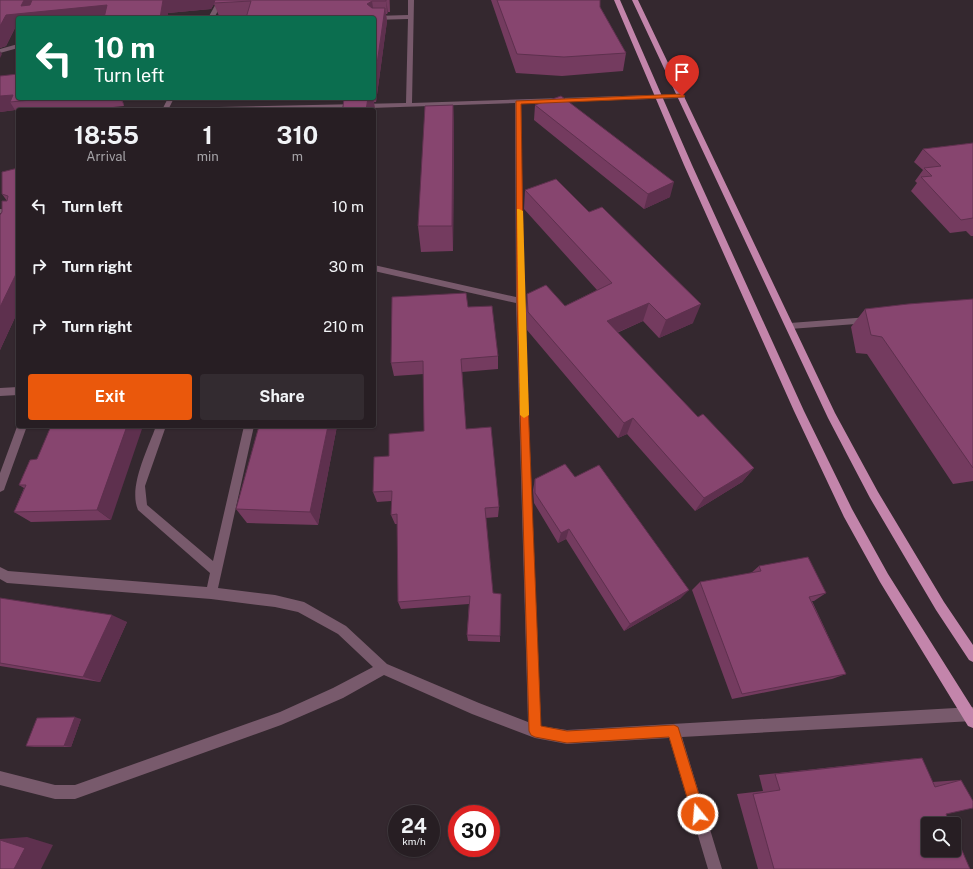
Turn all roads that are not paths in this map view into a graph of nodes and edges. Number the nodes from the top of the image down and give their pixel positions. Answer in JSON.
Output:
{"nodes":[{"id":1,"x":221,"y":0,"type":"edge"},
{"id":2,"x":411,"y":0,"type":"edge"},
{"id":3,"x":617,"y":0,"type":"edge"},
{"id":4,"x":635,"y":0,"type":"edge"},
{"id":5,"x":212,"y":16,"type":"edge"},
{"id":6,"x":410,"y":17,"type":"junction"},
{"id":7,"x":376,"y":18,"type":"edge"},
{"id":8,"x":16,"y":47,"type":"edge"},
{"id":9,"x":0,"y":51,"type":"edge"},
{"id":10,"x":682,"y":96,"type":"junction"},
{"id":11,"x":659,"y":97,"type":"junction"},
{"id":12,"x":518,"y":102,"type":"junction"},
{"id":13,"x":409,"y":104,"type":"junction"},
{"id":14,"x":355,"y":108,"type":"edge"},
{"id":15,"x":0,"y":211,"type":"edge"},
{"id":16,"x":16,"y":212,"type":"edge"},
{"id":17,"x":376,"y":268,"type":"edge"},
{"id":18,"x":520,"y":301,"type":"junction"},
{"id":19,"x":877,"y":319,"type":"edge"},
{"id":20,"x":790,"y":326,"type":"junction"},
{"id":21,"x":16,"y":391,"type":"edge"},
{"id":22,"x":0,"y":392,"type":"edge"},
{"id":23,"x":21,"y":428,"type":"edge"},
{"id":24,"x":160,"y":428,"type":"edge"},
{"id":25,"x":249,"y":428,"type":"edge"},
{"id":26,"x":0,"y":487,"type":"edge"},
{"id":27,"x":216,"y":571,"type":"junction"},
{"id":28,"x":0,"y":573,"type":"edge"},
{"id":29,"x":211,"y":593,"type":"junction"},
{"id":30,"x":973,"y":656,"type":"edge"},
{"id":31,"x":383,"y":668,"type":"junction"},
{"id":32,"x":972,"y":717,"type":"edge"},
{"id":33,"x":535,"y":731,"type":"junction"},
{"id":34,"x":674,"y":731,"type":"junction"},
{"id":35,"x":0,"y":778,"type":"edge"},
{"id":36,"x":715,"y":869,"type":"edge"}],
"edges":[{"from":1,"to":5,"type":"street"},
{"from":2,"to":6,"type":"street"},
{"from":3,"to":11,"type":"main road"},
{"from":4,"to":10,"type":"main road"},
{"from":6,"to":7,"type":"street"},
{"from":6,"to":13,"type":"street"},
{"from":8,"to":9,"type":"street"},
{"from":10,"to":11,"type":"street"},
{"from":10,"to":20,"type":"main road"},
{"from":11,"to":12,"type":"street"},
{"from":11,"to":32,"type":"main road"},
{"from":12,"to":13,"type":"street"},
{"from":12,"to":18,"type":"street"},
{"from":13,"to":14,"type":"street"},
{"from":15,"to":16,"type":"street"},
{"from":17,"to":18,"type":"street"},
{"from":18,"to":33,"type":"street"},
{"from":19,"to":20,"type":"street"},
{"from":20,"to":30,"type":"main road"},
{"from":21,"to":22,"type":"street"},
{"from":23,"to":26,"type":"street"},
{"from":24,"to":27,"type":"street"},
{"from":25,"to":27,"type":"street"},
{"from":27,"to":29,"type":"street"},
{"from":28,"to":29,"type":"street"},
{"from":29,"to":31,"type":"street"},
{"from":31,"to":33,"type":"street"},
{"from":31,"to":35,"type":"street"},
{"from":32,"to":34,"type":"street"},
{"from":33,"to":34,"type":"street"},
{"from":34,"to":36,"type":"street"}]}
